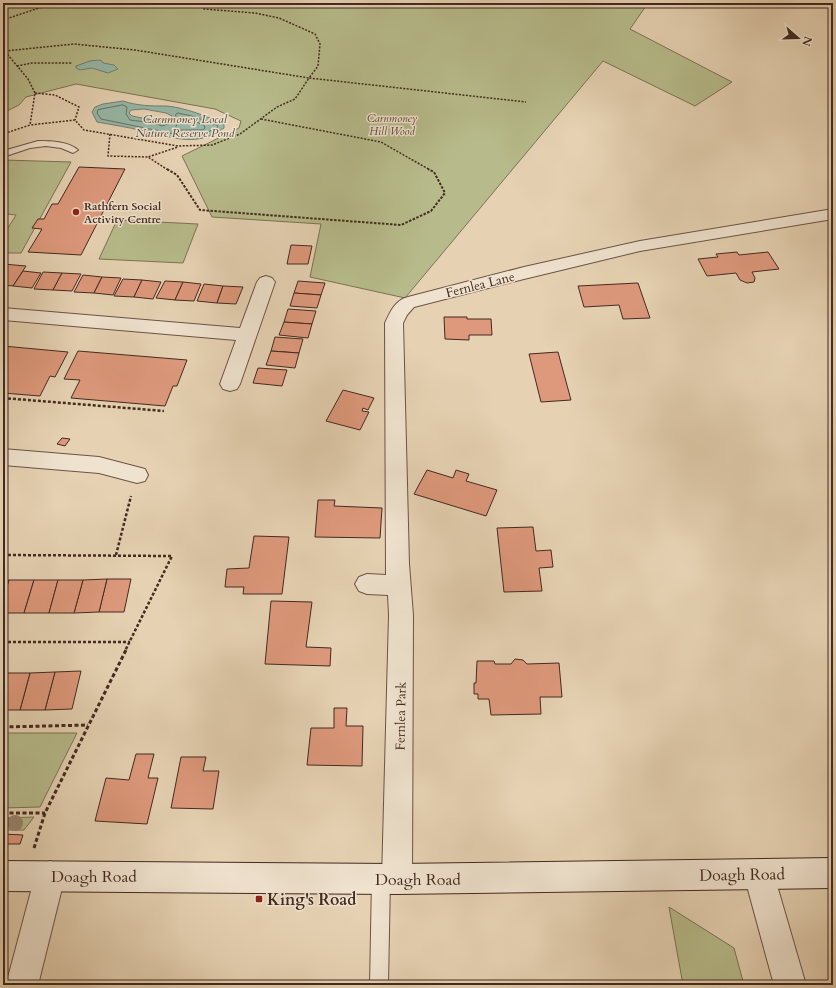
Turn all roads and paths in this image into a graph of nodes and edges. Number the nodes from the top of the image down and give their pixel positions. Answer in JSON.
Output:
{"nodes":[{"id":1,"x":54,"y":3,"type":"edge"},
{"id":2,"x":199,"y":3,"type":"edge"},
{"id":3,"x":3,"y":20,"type":"edge"},
{"id":4,"x":3,"y":48,"type":"edge"},
{"id":5,"x":5,"y":51,"type":"junction"},
{"id":6,"x":72,"y":63,"type":"dead end"},
{"id":7,"x":17,"y":66,"type":"junction"},
{"id":8,"x":309,"y":78,"type":"junction"},
{"id":9,"x":35,"y":94,"type":"junction"},
{"id":10,"x":526,"y":102,"type":"dead end"},
{"id":11,"x":261,"y":119,"type":"junction"},
{"id":12,"x":75,"y":120,"type":"junction"},
{"id":13,"x":30,"y":125,"type":"junction"},
{"id":14,"x":3,"y":134,"type":"edge"},
{"id":15,"x":110,"y":134,"type":"junction"},
{"id":16,"x":178,"y":146,"type":"junction"},
{"id":17,"x":73,"y":150,"type":"dead end"},
{"id":18,"x":3,"y":154,"type":"edge"},
{"id":19,"x":148,"y":157,"type":"junction"},
{"id":20,"x":833,"y":214,"type":"edge"},
{"id":21,"x":266,"y":282,"type":"dead end"},
{"id":22,"x":3,"y":314,"type":"edge"},
{"id":23,"x":247,"y":335,"type":"junction"},
{"id":24,"x":230,"y":384,"type":"dead end"},
{"id":25,"x":3,"y":398,"type":"edge"},
{"id":26,"x":164,"y":411,"type":"dead end"},
{"id":27,"x":3,"y":456,"type":"edge"},
{"id":28,"x":137,"y":475,"type":"joint"},
{"id":29,"x":3,"y":555,"type":"edge"},
{"id":30,"x":116,"y":555,"type":"junction"},
{"id":31,"x":367,"y":584,"type":"dead end"},
{"id":32,"x":399,"y":584,"type":"junction"},
{"id":33,"x":3,"y":642,"type":"edge"},
{"id":34,"x":130,"y":642,"type":"junction"},
{"id":35,"x":88,"y":726,"type":"junction"},
{"id":36,"x":3,"y":727,"type":"edge"},
{"id":37,"x":3,"y":813,"type":"edge"},
{"id":38,"x":45,"y":813,"type":"junction"},
{"id":39,"x":27,"y":850,"type":"dead end"},
{"id":40,"x":833,"y":873,"type":"edge"},
{"id":41,"x":759,"y":874,"type":"junction"},
{"id":42,"x":3,"y":876,"type":"edge"},
{"id":43,"x":50,"y":876,"type":"junction"},
{"id":44,"x":389,"y":879,"type":"junction"},
{"id":45,"x":22,"y":985,"type":"edge"},
{"id":46,"x":379,"y":985,"type":"edge"},
{"id":47,"x":790,"y":985,"type":"edge"}],
"edges":[{"from":1,"to":3,"type":"path"},
{"from":2,"to":8,"type":"path"},
{"from":4,"to":5,"type":"path"},
{"from":5,"to":7,"type":"path"},
{"from":5,"to":8,"type":"path"},
{"from":6,"to":7,"type":"path"},
{"from":7,"to":9,"type":"path"},
{"from":8,"to":10,"type":"path"},
{"from":8,"to":11,"type":"path"},
{"from":9,"to":12,"type":"path"},
{"from":9,"to":13,"type":"path"},
{"from":11,"to":16,"type":"path"},
{"from":11,"to":19,"type":"path"},
{"from":12,"to":13,"type":"path"},
{"from":12,"to":15,"type":"path"},
{"from":13,"to":14,"type":"path"},
{"from":15,"to":16,"type":"path"},
{"from":15,"to":19,"type":"path"},
{"from":16,"to":19,"type":"path"},
{"from":17,"to":18,"type":"lane"},
{"from":20,"to":32,"type":"street","name":"Fernlea Lane"},
{"from":21,"to":23,"type":"street"},
{"from":22,"to":23,"type":"street"},
{"from":23,"to":24,"type":"street"},
{"from":25,"to":26,"type":"path"},
{"from":27,"to":28,"type":"street"},
{"from":28,"to":30,"type":"path"},
{"from":29,"to":30,"type":"path"},
{"from":30,"to":34,"type":"path"},
{"from":31,"to":32,"type":"street"},
{"from":32,"to":44,"type":"street","name":"Fernlea Park"},
{"from":33,"to":34,"type":"path"},
{"from":34,"to":35,"type":"path"},
{"from":35,"to":36,"type":"path"},
{"from":35,"to":38,"type":"path"},
{"from":37,"to":38,"type":"path"},
{"from":38,"to":39,"type":"path"},
{"from":40,"to":41,"type":"street","name":"Doagh Road"},
{"from":41,"to":44,"type":"street","name":"Doagh Road"},
{"from":41,"to":47,"type":"street"},
{"from":42,"to":43,"type":"street","name":"Doagh Road"},
{"from":43,"to":44,"type":"street","name":"Doagh Road"},
{"from":43,"to":45,"type":"street"},
{"from":44,"to":46,"type":"lane"}]}
